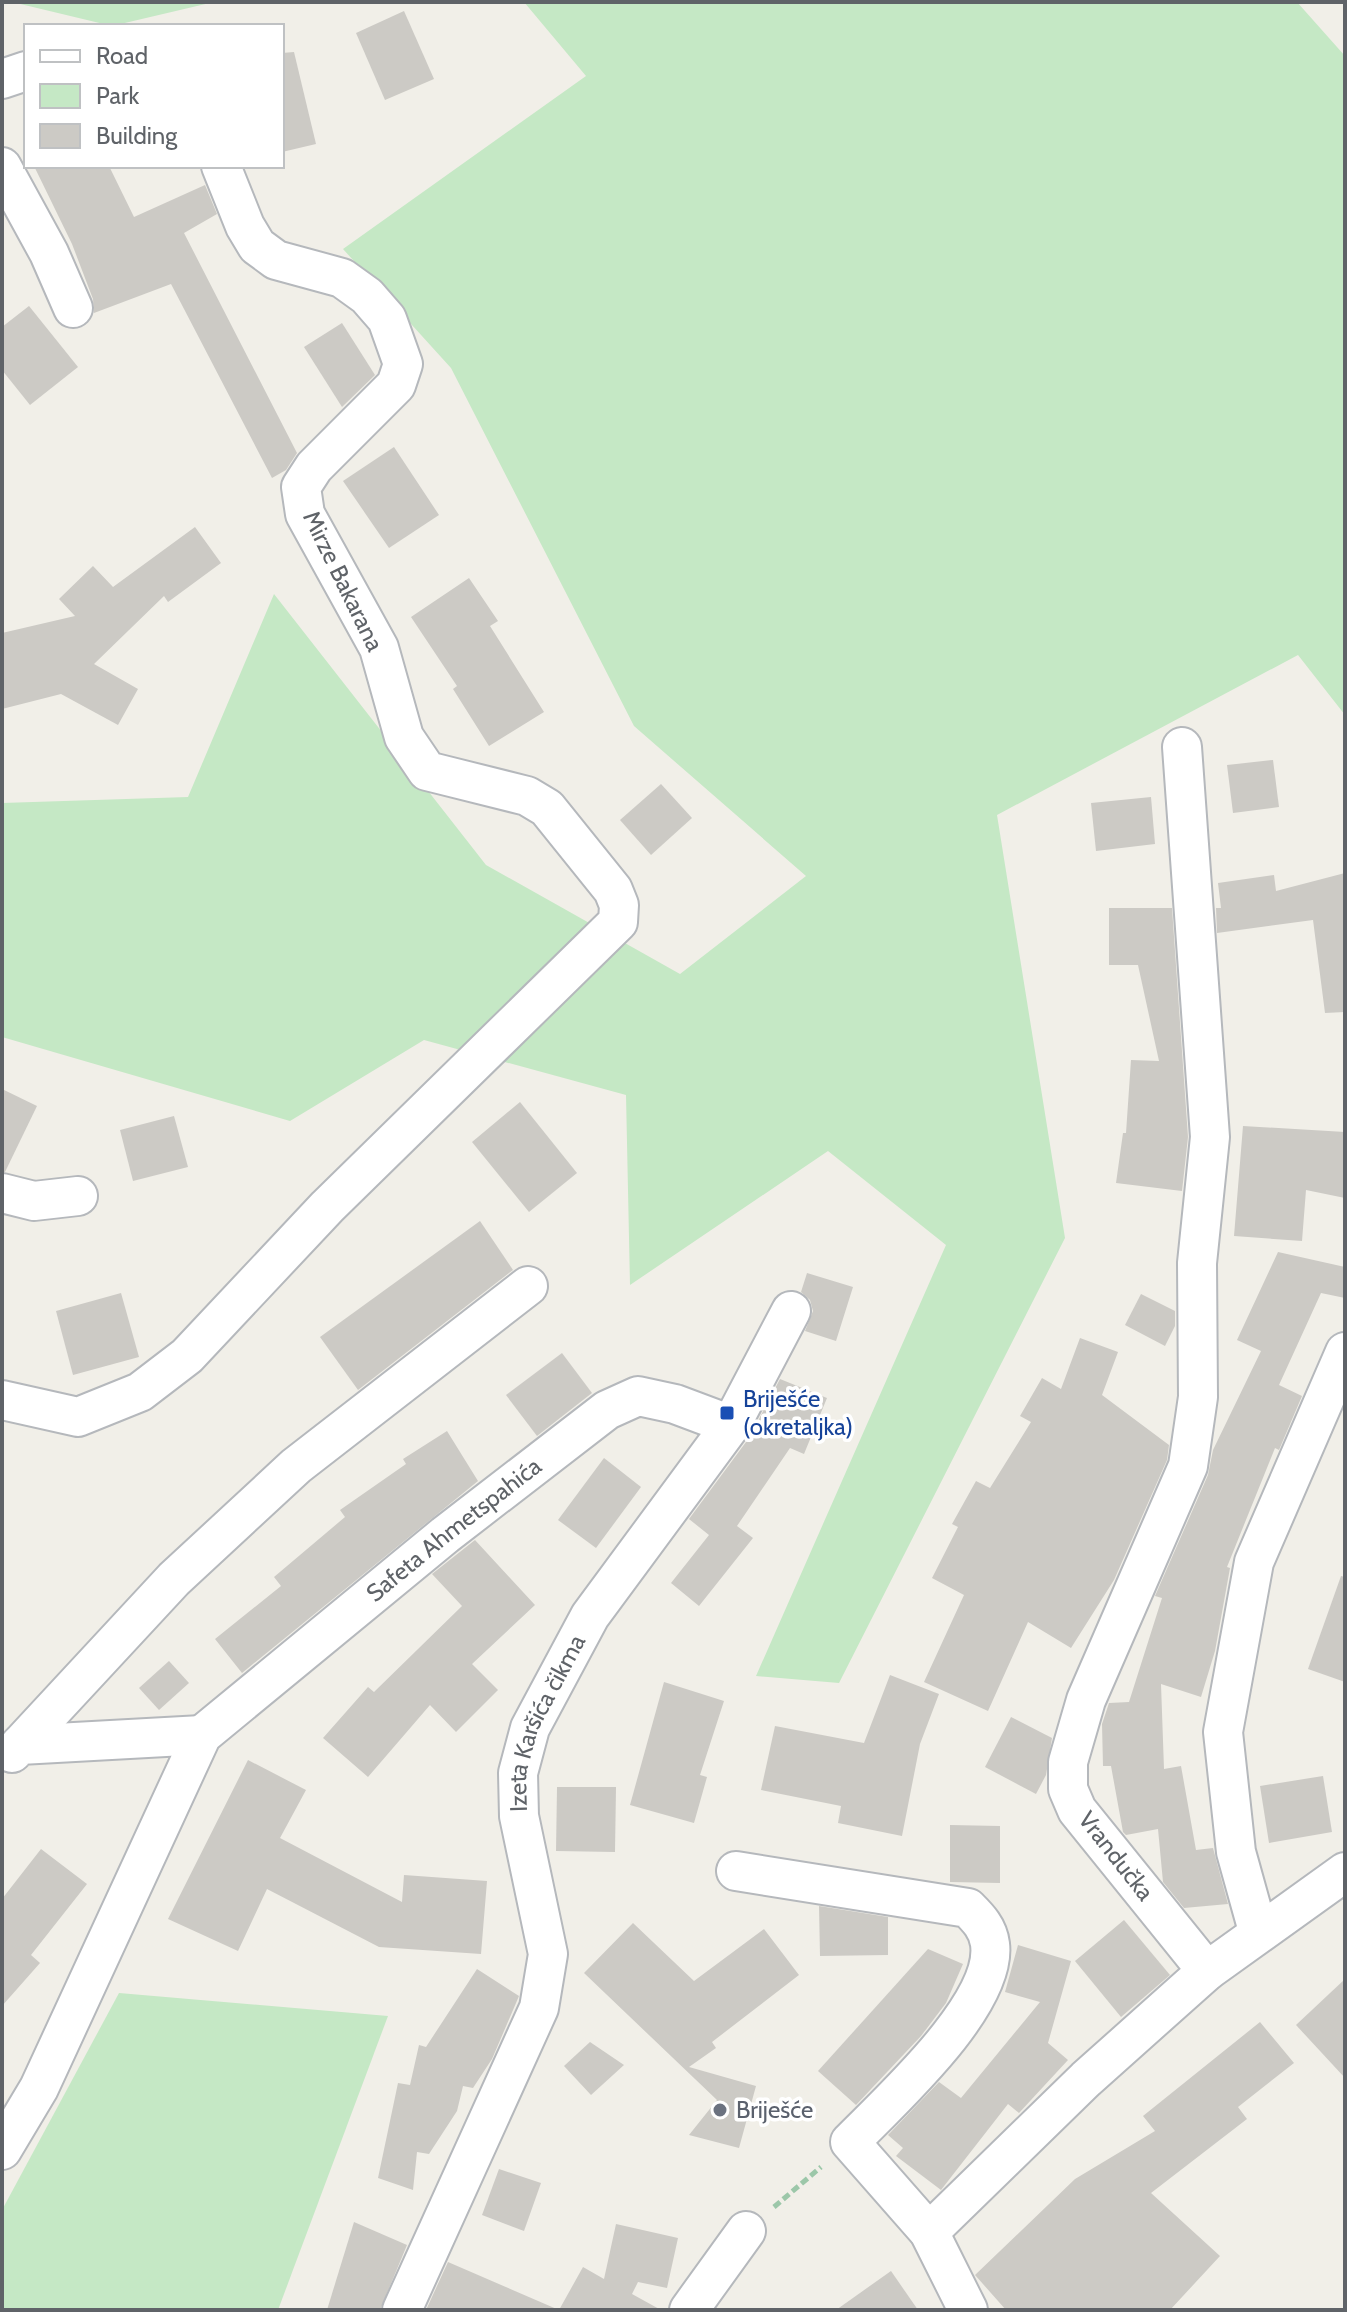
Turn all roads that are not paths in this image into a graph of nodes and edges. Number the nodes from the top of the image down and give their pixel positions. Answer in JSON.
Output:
{"nodes":[{"id":1,"x":24,"y":72,"type":"edge"},
{"id":2,"x":2,"y":79,"type":"edge"},
{"id":3,"x":2,"y":167,"type":"edge"},
{"id":4,"x":222,"y":168,"type":"edge"},
{"id":5,"x":73,"y":308,"type":"dead end"},
{"id":6,"x":1182,"y":747,"type":"dead end"},
{"id":7,"x":2,"y":1193,"type":"edge"},
{"id":8,"x":78,"y":1196,"type":"dead end"},
{"id":9,"x":528,"y":1286,"type":"dead end"},
{"id":10,"x":791,"y":1311,"type":"dead end"},
{"id":11,"x":1345,"y":1352,"type":"edge"},
{"id":12,"x":2,"y":1400,"type":"edge"},
{"id":13,"x":731,"y":1425,"type":"junction"},
{"id":14,"x":202,"y":1735,"type":"junction"},
{"id":15,"x":11,"y":1754,"type":"edge"},
{"id":16,"x":736,"y":1871,"type":"dead end"},
{"id":17,"x":1345,"y":1872,"type":"edge"},
{"id":18,"x":1258,"y":1931,"type":"junction"},
{"id":19,"x":1207,"y":1971,"type":"junction"},
{"id":20,"x":2,"y":2150,"type":"edge"},
{"id":21,"x":746,"y":2231,"type":"road end"},
{"id":22,"x":929,"y":2232,"type":"junction"},
{"id":23,"x":402,"y":2310,"type":"edge"},
{"id":24,"x":689,"y":2310,"type":"edge"},
{"id":25,"x":968,"y":2310,"type":"edge"}],
"edges":[{"from":1,"to":2,"type":"street"},
{"from":3,"to":5,"type":"street"},
{"from":4,"to":12,"type":"street","name":"Mirze Bakarana"},
{"from":6,"to":19,"type":"street","name":"Vrandučka"},
{"from":7,"to":8,"type":"street"},
{"from":9,"to":15,"type":"street"},
{"from":10,"to":13,"type":"street","name":"Izeta Karšića čikma"},
{"from":11,"to":18,"type":"street"},
{"from":13,"to":14,"type":"street","name":"Safeta Ahmetspahića"},
{"from":13,"to":23,"type":"street","name":"Izeta Karšića čikma"},
{"from":14,"to":15,"type":"street"},
{"from":14,"to":20,"type":"street","name":"Safeta Ahmetspahića"},
{"from":16,"to":22,"type":"street"},
{"from":17,"to":18,"type":"street"},
{"from":18,"to":19,"type":"street"},
{"from":19,"to":22,"type":"street"},
{"from":21,"to":24,"type":"street"},
{"from":22,"to":25,"type":"street"}]}
